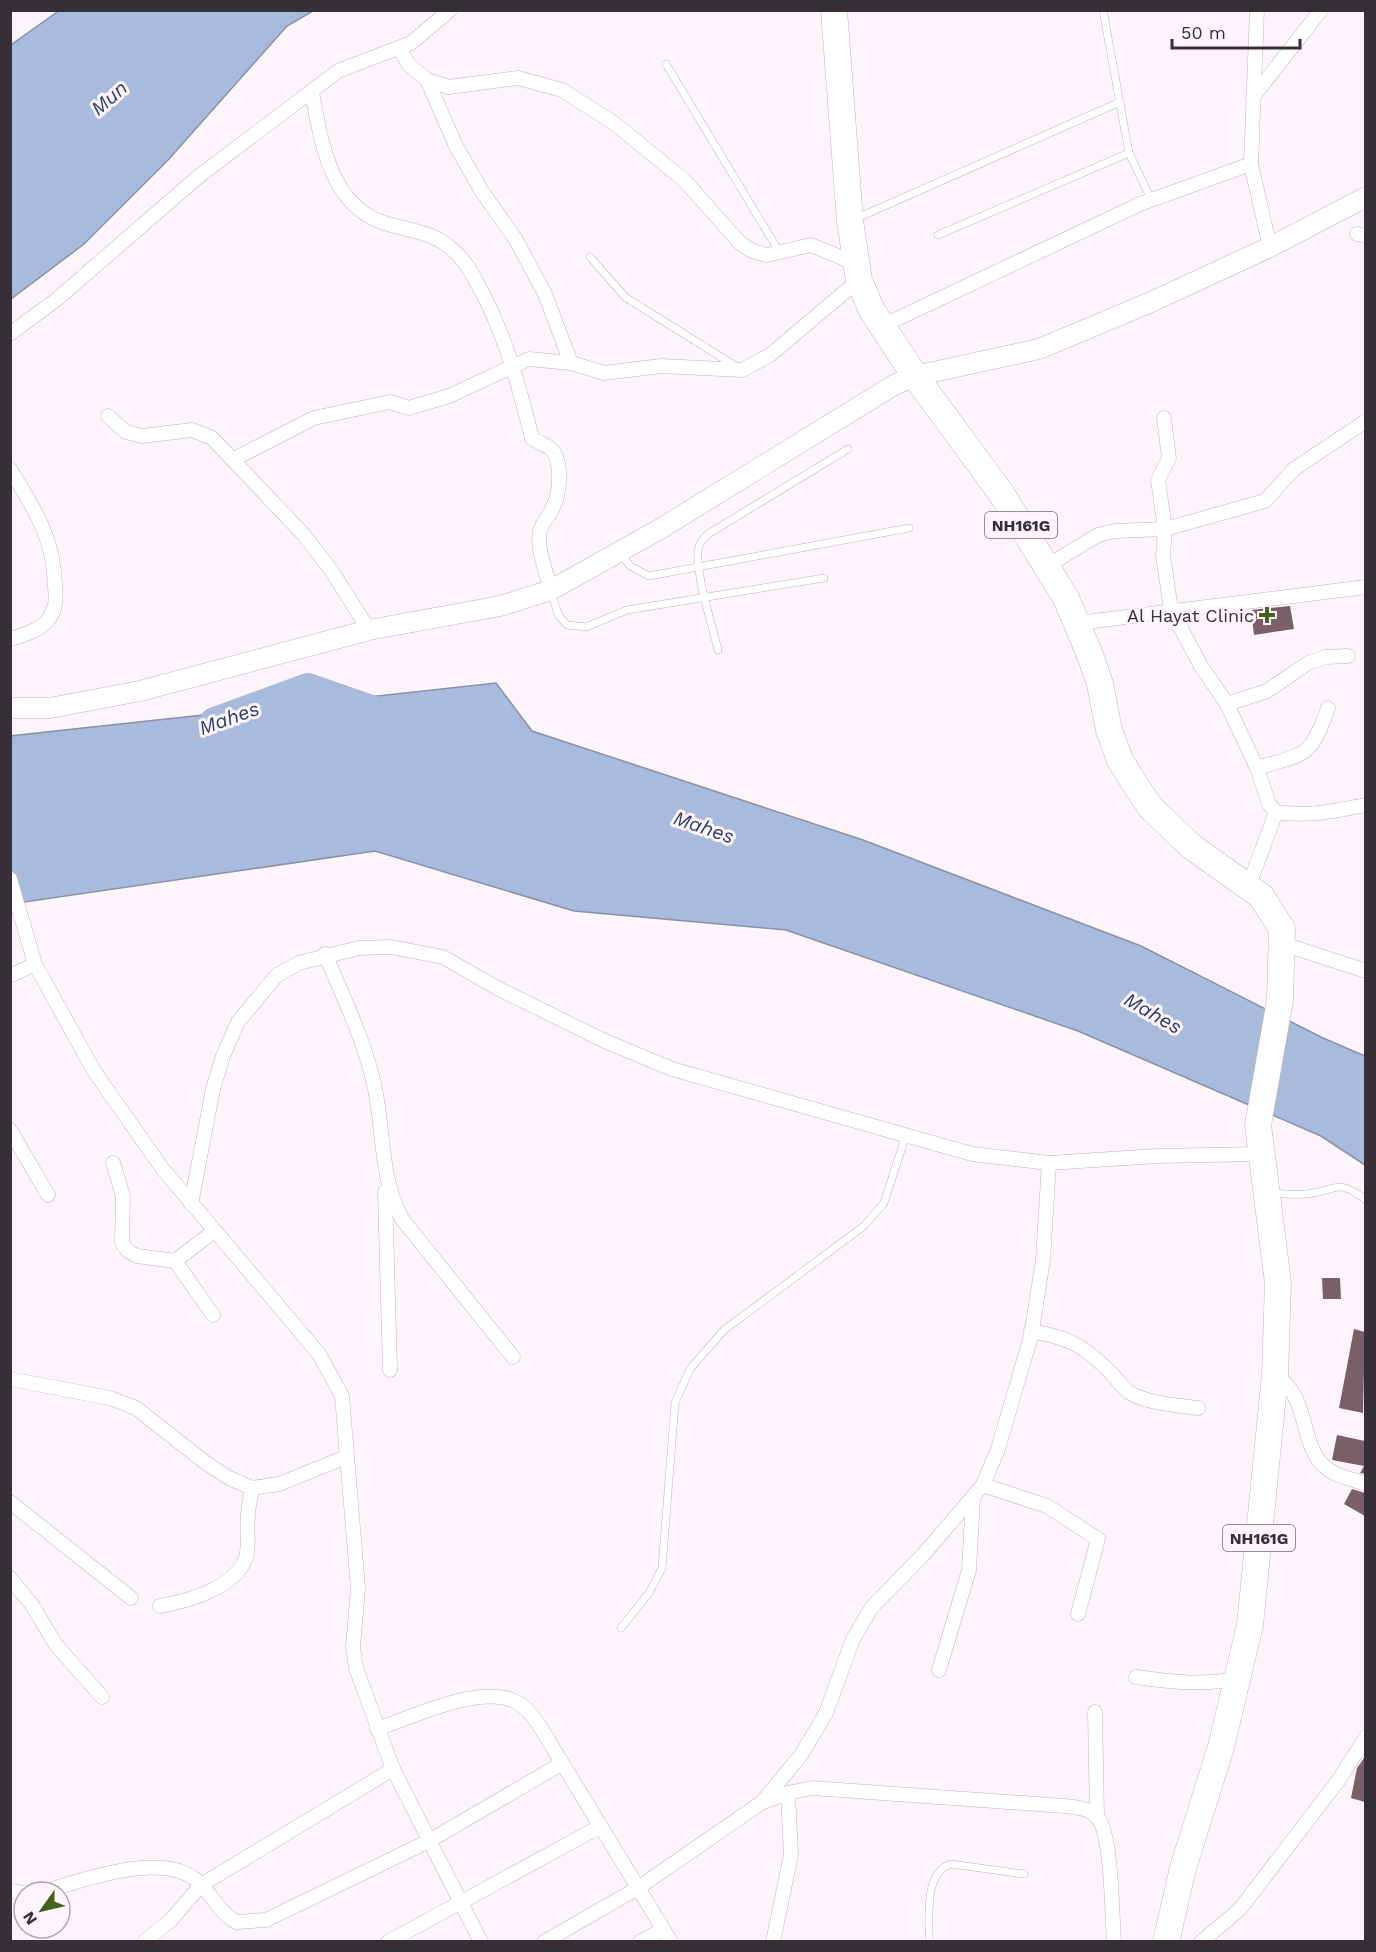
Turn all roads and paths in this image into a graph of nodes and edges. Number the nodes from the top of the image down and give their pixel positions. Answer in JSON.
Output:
{"nodes":[{"id":1,"x":450,"y":10,"type":"edge"},
{"id":2,"x":834,"y":10,"type":"edge"},
{"id":3,"x":1103,"y":10,"type":"edge"},
{"id":4,"x":1257,"y":10,"type":"edge"},
{"id":5,"x":1321,"y":10,"type":"edge"},
{"id":6,"x":399,"y":48,"type":"junction"},
{"id":7,"x":666,"y":64,"type":"dead end"},
{"id":8,"x":427,"y":80,"type":"junction"},
{"id":9,"x":312,"y":93,"type":"junction"},
{"id":10,"x":1253,"y":97,"type":"junction"},
{"id":11,"x":1120,"y":102,"type":"junction"},
{"id":12,"x":1129,"y":153,"type":"junction"},
{"id":13,"x":1251,"y":164,"type":"junction"},
{"id":14,"x":1365,"y":197,"type":"edge"},
{"id":15,"x":1151,"y":200,"type":"junction"},
{"id":16,"x":850,"y":221,"type":"junction"},
{"id":17,"x":938,"y":235,"type":"dead end"},
{"id":18,"x":1270,"y":247,"type":"junction"},
{"id":19,"x":780,"y":253,"type":"junction"},
{"id":20,"x":590,"y":257,"type":"dead end"},
{"id":21,"x":858,"y":272,"type":"junction"},
{"id":22,"x":882,"y":326,"type":"junction"},
{"id":23,"x":10,"y":334,"type":"edge"},
{"id":24,"x":571,"y":363,"type":"junction"},
{"id":25,"x":514,"y":366,"type":"junction"},
{"id":26,"x":742,"y":370,"type":"junction"},
{"id":27,"x":915,"y":376,"type":"junction"},
{"id":28,"x":108,"y":416,"type":"dead end"},
{"id":29,"x":1164,"y":418,"type":"dead end"},
{"id":30,"x":1365,"y":421,"type":"edge"},
{"id":31,"x":848,"y":449,"type":"dead end"},
{"id":32,"x":234,"y":459,"type":"junction"},
{"id":33,"x":10,"y":469,"type":"edge"},
{"id":34,"x":909,"y":528,"type":"dead end"},
{"id":35,"x":1165,"y":529,"type":"junction"},
{"id":36,"x":620,"y":552,"type":"junction"},
{"id":37,"x":699,"y":566,"type":"junction"},
{"id":38,"x":1047,"y":566,"type":"junction"},
{"id":39,"x":824,"y":578,"type":"dead end"},
{"id":40,"x":1365,"y":587,"type":"edge"},
{"id":41,"x":551,"y":590,"type":"junction"},
{"id":42,"x":707,"y":598,"type":"junction"},
{"id":43,"x":1171,"y":610,"type":"junction"},
{"id":44,"x":1078,"y":623,"type":"junction"},
{"id":45,"x":369,"y":630,"type":"junction"},
{"id":46,"x":10,"y":639,"type":"edge"},
{"id":47,"x":718,"y":650,"type":"dead end"},
{"id":48,"x":1348,"y":656,"type":"dead end"},
{"id":49,"x":1227,"y":704,"type":"junction"},
{"id":50,"x":10,"y":708,"type":"edge"},
{"id":51,"x":1328,"y":708,"type":"dead end"},
{"id":52,"x":1257,"y":768,"type":"junction"},
{"id":53,"x":1365,"y":805,"type":"edge"},
{"id":54,"x":1276,"y":813,"type":"junction"},
{"id":55,"x":12,"y":884,"type":"edge"},
{"id":56,"x":1249,"y":885,"type":"junction"},
{"id":57,"x":1283,"y":944,"type":"junction"},
{"id":58,"x":325,"y":954,"type":"junction"},
{"id":59,"x":35,"y":964,"type":"junction"},
{"id":60,"x":1365,"y":971,"type":"edge"},
{"id":61,"x":10,"y":976,"type":"edge"},
{"id":62,"x":10,"y":1130,"type":"edge"},
{"id":63,"x":906,"y":1135,"type":"junction"},
{"id":64,"x":1260,"y":1154,"type":"junction"},
{"id":65,"x":112,"y":1163,"type":"dead end"},
{"id":66,"x":1049,"y":1163,"type":"junction"},
{"id":67,"x":385,"y":1176,"type":"junction"},
{"id":68,"x":1266,"y":1193,"type":"junction"},
{"id":69,"x":48,"y":1195,"type":"dead end"},
{"id":70,"x":1365,"y":1200,"type":"edge"},
{"id":71,"x":191,"y":1204,"type":"junction"},
{"id":72,"x":213,"y":1232,"type":"junction"},
{"id":73,"x":175,"y":1260,"type":"junction"},
{"id":74,"x":213,"y":1315,"type":"dead end"},
{"id":75,"x":1031,"y":1331,"type":"junction"},
{"id":76,"x":513,"y":1357,"type":"dead end"},
{"id":77,"x":390,"y":1370,"type":"dead end"},
{"id":78,"x":1275,"y":1375,"type":"junction"},
{"id":79,"x":10,"y":1379,"type":"edge"},
{"id":80,"x":1198,"y":1408,"type":"dead end"},
{"id":81,"x":346,"y":1457,"type":"junction"},
{"id":82,"x":1365,"y":1484,"type":"edge"},
{"id":83,"x":983,"y":1485,"type":"junction"},
{"id":84,"x":252,"y":1488,"type":"junction"},
{"id":85,"x":973,"y":1498,"type":"junction"},
{"id":86,"x":10,"y":1502,"type":"edge"},
{"id":87,"x":10,"y":1578,"type":"edge"},
{"id":88,"x":131,"y":1598,"type":"dead end"},
{"id":89,"x":160,"y":1606,"type":"dead end"},
{"id":90,"x":1078,"y":1614,"type":"dead end"},
{"id":91,"x":621,"y":1628,"type":"dead end"},
{"id":92,"x":939,"y":1670,"type":"dead end"},
{"id":93,"x":1136,"y":1677,"type":"dead end"},
{"id":94,"x":1239,"y":1678,"type":"junction"},
{"id":95,"x":102,"y":1697,"type":"dead end"},
{"id":96,"x":1095,"y":1712,"type":"dead end"},
{"id":97,"x":377,"y":1730,"type":"junction"},
{"id":98,"x":1365,"y":1737,"type":"edge"},
{"id":99,"x":561,"y":1764,"type":"junction"},
{"id":100,"x":393,"y":1769,"type":"junction"},
{"id":101,"x":788,"y":1793,"type":"junction"},
{"id":102,"x":761,"y":1803,"type":"junction"},
{"id":103,"x":1097,"y":1818,"type":"junction"},
{"id":104,"x":599,"y":1827,"type":"junction"},
{"id":105,"x":429,"y":1840,"type":"junction"},
{"id":106,"x":1024,"y":1874,"type":"dead end"},
{"id":107,"x":72,"y":1884,"type":"edge"},
{"id":108,"x":201,"y":1885,"type":"junction"},
{"id":109,"x":638,"y":1888,"type":"junction"},
{"id":110,"x":460,"y":1902,"type":"junction"},
{"id":111,"x":667,"y":1936,"type":"edge"},
{"id":112,"x":144,"y":1941,"type":"edge"},
{"id":113,"x":388,"y":1941,"type":"edge"},
{"id":114,"x":481,"y":1941,"type":"edge"},
{"id":115,"x":544,"y":1941,"type":"edge"},
{"id":116,"x":640,"y":1941,"type":"edge"},
{"id":117,"x":773,"y":1941,"type":"edge"},
{"id":118,"x":929,"y":1941,"type":"edge"},
{"id":119,"x":1114,"y":1941,"type":"edge"},
{"id":120,"x":1166,"y":1941,"type":"edge"},
{"id":121,"x":1201,"y":1941,"type":"edge"}],
"edges":[{"from":1,"to":6,"type":"street"},
{"from":2,"to":16,"type":"highway","number":"NH161G"},
{"from":3,"to":11,"type":"lane"},
{"from":4,"to":10,"type":"street"},
{"from":5,"to":10,"type":"street"},
{"from":6,"to":8,"type":"street"},
{"from":6,"to":9,"type":"street"},
{"from":7,"to":19,"type":"lane"},
{"from":8,"to":19,"type":"street"},
{"from":8,"to":24,"type":"street"},
{"from":9,"to":23,"type":"street"},
{"from":9,"to":25,"type":"street"},
{"from":10,"to":13,"type":"street"},
{"from":11,"to":12,"type":"lane"},
{"from":11,"to":16,"type":"lane"},
{"from":12,"to":15,"type":"lane"},
{"from":12,"to":17,"type":"lane"},
{"from":13,"to":15,"type":"street"},
{"from":13,"to":18,"type":"street"},
{"from":14,"to":18,"type":"street"},
{"from":15,"to":22,"type":"street"},
{"from":16,"to":21,"type":"highway","number":"NH161G"},
{"from":18,"to":27,"type":"street"},
{"from":19,"to":21,"type":"street"},
{"from":20,"to":26,"type":"lane"},
{"from":21,"to":22,"type":"highway","number":"NH161G"},
{"from":21,"to":26,"type":"street"},
{"from":22,"to":27,"type":"highway","number":"NH161G"},
{"from":24,"to":25,"type":"street"},
{"from":24,"to":26,"type":"street"},
{"from":25,"to":32,"type":"street"},
{"from":25,"to":41,"type":"street"},
{"from":27,"to":36,"type":"street"},
{"from":27,"to":38,"type":"highway","number":"NH161G"},
{"from":28,"to":32,"type":"street"},
{"from":29,"to":35,"type":"street"},
{"from":30,"to":35,"type":"street"},
{"from":31,"to":37,"type":"lane"},
{"from":32,"to":45,"type":"street"},
{"from":33,"to":46,"type":"street"},
{"from":34,"to":37,"type":"lane"},
{"from":35,"to":38,"type":"street"},
{"from":35,"to":43,"type":"street"},
{"from":36,"to":37,"type":"lane"},
{"from":36,"to":41,"type":"street"},
{"from":37,"to":42,"type":"lane"},
{"from":38,"to":44,"type":"highway","number":"NH161G"},
{"from":39,"to":42,"type":"lane"},
{"from":40,"to":43,"type":"street"},
{"from":41,"to":42,"type":"lane"},
{"from":41,"to":45,"type":"street"},
{"from":42,"to":47,"type":"lane"},
{"from":43,"to":44,"type":"street"},
{"from":43,"to":49,"type":"street"},
{"from":44,"to":56,"type":"highway","number":"NH161G"},
{"from":45,"to":50,"type":"street"},
{"from":48,"to":49,"type":"street"},
{"from":49,"to":52,"type":"street"},
{"from":51,"to":52,"type":"street"},
{"from":52,"to":54,"type":"street"},
{"from":53,"to":54,"type":"street"},
{"from":54,"to":56,"type":"street"},
{"from":55,"to":59,"type":"street"},
{"from":56,"to":57,"type":"highway","number":"NH161G"},
{"from":57,"to":60,"type":"street"},
{"from":57,"to":64,"type":"highway","number":"NH161G"},
{"from":58,"to":63,"type":"street"},
{"from":58,"to":67,"type":"street"},
{"from":58,"to":71,"type":"street"},
{"from":59,"to":61,"type":"street"},
{"from":59,"to":71,"type":"street"},
{"from":62,"to":69,"type":"street"},
{"from":63,"to":66,"type":"street"},
{"from":63,"to":91,"type":"lane"},
{"from":64,"to":66,"type":"street"},
{"from":64,"to":68,"type":"highway","number":"NH161G"},
{"from":65,"to":73,"type":"street"},
{"from":66,"to":75,"type":"street"},
{"from":67,"to":76,"type":"street"},
{"from":67,"to":77,"type":"street"},
{"from":68,"to":70,"type":"lane"},
{"from":68,"to":78,"type":"highway","number":"NH161G"},
{"from":71,"to":72,"type":"street"},
{"from":72,"to":73,"type":"street"},
{"from":72,"to":81,"type":"street"},
{"from":73,"to":74,"type":"street"},
{"from":75,"to":80,"type":"street"},
{"from":75,"to":83,"type":"street"},
{"from":78,"to":82,"type":"street"},
{"from":78,"to":94,"type":"highway","number":"NH161G"},
{"from":79,"to":84,"type":"street"},
{"from":81,"to":84,"type":"street"},
{"from":81,"to":97,"type":"street"},
{"from":83,"to":85,"type":"street"},
{"from":83,"to":90,"type":"street"},
{"from":84,"to":89,"type":"street"},
{"from":85,"to":92,"type":"street"},
{"from":85,"to":102,"type":"street"},
{"from":86,"to":88,"type":"street"},
{"from":87,"to":95,"type":"street"},
{"from":93,"to":94,"type":"street"},
{"from":94,"to":120,"type":"highway","number":"NH161G"},
{"from":96,"to":103,"type":"street"},
{"from":97,"to":99,"type":"street"},
{"from":97,"to":100,"type":"street"},
{"from":98,"to":121,"type":"street"},
{"from":99,"to":104,"type":"street"},
{"from":99,"to":105,"type":"street"},
{"from":100,"to":105,"type":"street"},
{"from":100,"to":108,"type":"street"},
{"from":101,"to":102,"type":"street"},
{"from":101,"to":103,"type":"street"},
{"from":101,"to":117,"type":"street"},
{"from":102,"to":109,"type":"street"},
{"from":103,"to":119,"type":"street"},
{"from":104,"to":109,"type":"street"},
{"from":104,"to":110,"type":"street"},
{"from":105,"to":108,"type":"street"},
{"from":105,"to":110,"type":"street"},
{"from":106,"to":118,"type":"lane"},
{"from":107,"to":108,"type":"street"},
{"from":108,"to":112,"type":"street"},
{"from":109,"to":111,"type":"street"},
{"from":109,"to":115,"type":"street"},
{"from":110,"to":113,"type":"street"},
{"from":110,"to":114,"type":"street"},
{"from":111,"to":116,"type":"street"}]}
